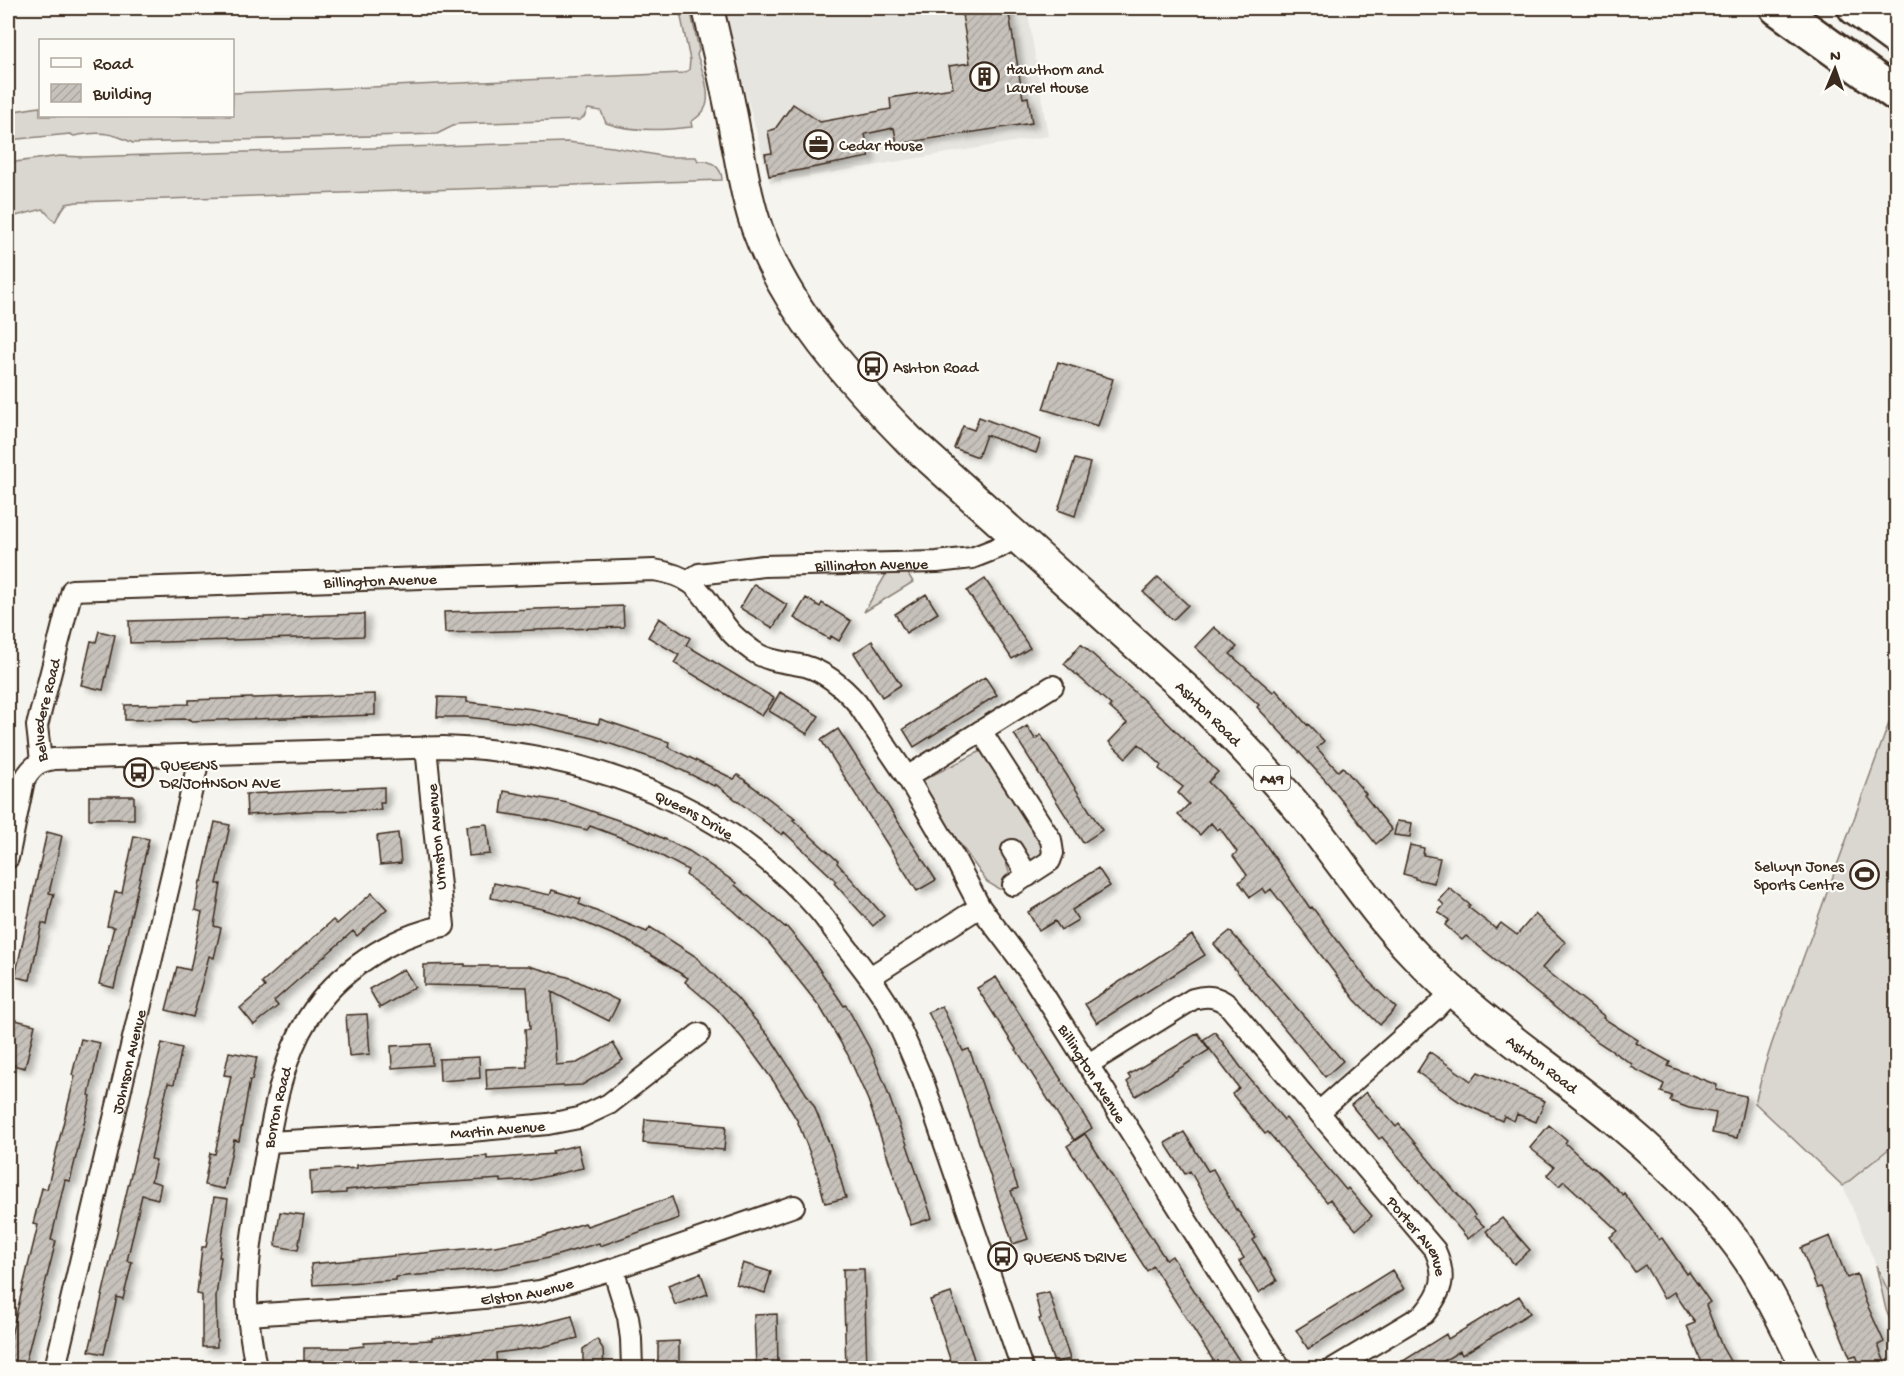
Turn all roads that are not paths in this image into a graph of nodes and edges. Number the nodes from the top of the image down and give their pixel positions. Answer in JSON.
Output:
{"nodes":[{"id":1,"x":708,"y":8,"type":"edge"},
{"id":2,"x":1777,"y":8,"type":"edge"},
{"id":3,"x":1855,"y":8,"type":"edge"},
{"id":4,"x":1896,"y":38,"type":"edge"},
{"id":5,"x":1896,"y":94,"type":"edge"},
{"id":6,"x":1017,"y":537,"type":"junction"},
{"id":7,"x":688,"y":581,"type":"junction"},
{"id":8,"x":72,"y":590,"type":"joint"},
{"id":9,"x":1053,"y":686,"type":"dead end"},
{"id":10,"x":981,"y":731,"type":"junction"},
{"id":11,"x":426,"y":747,"type":"junction"},
{"id":12,"x":200,"y":754,"type":"junction"},
{"id":13,"x":41,"y":761,"type":"junction"},
{"id":14,"x":907,"y":777,"type":"junction"},
{"id":15,"x":1012,"y":850,"type":"dead end"},
{"id":16,"x":8,"y":858,"type":"edge"},
{"id":17,"x":980,"y":907,"type":"junction"},
{"id":18,"x":444,"y":927,"type":"joint"},
{"id":19,"x":870,"y":977,"type":"junction"},
{"id":20,"x":1452,"y":991,"type":"junction"},
{"id":21,"x":699,"y":1034,"type":"dead end"},
{"id":22,"x":1088,"y":1065,"type":"junction"},
{"id":23,"x":1319,"y":1112,"type":"junction"},
{"id":24,"x":268,"y":1142,"type":"junction"},
{"id":25,"x":794,"y":1206,"type":"dead end"},
{"id":26,"x":613,"y":1269,"type":"junction"},
{"id":27,"x":248,"y":1316,"type":"junction"},
{"id":28,"x":55,"y":1368,"type":"edge"},
{"id":29,"x":256,"y":1368,"type":"edge"},
{"id":30,"x":632,"y":1368,"type":"edge"},
{"id":31,"x":1022,"y":1368,"type":"edge"},
{"id":32,"x":1280,"y":1368,"type":"edge"},
{"id":33,"x":1334,"y":1368,"type":"edge"},
{"id":34,"x":1806,"y":1368,"type":"edge"}],
"edges":[{"from":1,"to":6,"type":"main road","name":"Ashton Road","number":"A49"},
{"from":2,"to":5,"type":"highway"},
{"from":3,"to":4,"type":"highway"},
{"from":6,"to":7,"type":"street","name":"Billington Avenue"},
{"from":6,"to":20,"type":"main road","name":"Ashton Road","number":"A49"},
{"from":7,"to":8,"type":"street","name":"Billington Avenue"},
{"from":7,"to":14,"type":"street","name":"Billington Avenue"},
{"from":8,"to":13,"type":"street","name":"Belvedere Road"},
{"from":9,"to":10,"type":"street"},
{"from":10,"to":14,"type":"street"},
{"from":10,"to":15,"type":"street"},
{"from":11,"to":12,"type":"street","name":"Queens Drive"},
{"from":11,"to":18,"type":"street","name":"Urmston Avenue"},
{"from":11,"to":19,"type":"street","name":"Queens Drive"},
{"from":12,"to":13,"type":"street","name":"Queens Drive"},
{"from":12,"to":28,"type":"street","name":"Johnson Avenue"},
{"from":13,"to":16,"type":"street","name":"Belvedere Road"},
{"from":14,"to":17,"type":"street","name":"Billington Avenue"},
{"from":17,"to":19,"type":"street"},
{"from":17,"to":22,"type":"street","name":"Billington Avenue"},
{"from":18,"to":24,"type":"street","name":"Borron Road"},
{"from":19,"to":31,"type":"street","name":"Queens Drive"},
{"from":20,"to":23,"type":"street"},
{"from":20,"to":34,"type":"main road","name":"Ashton Road","number":"A49"},
{"from":21,"to":24,"type":"street","name":"Martin Avenue"},
{"from":22,"to":23,"type":"street","name":"Porter Avenue"},
{"from":22,"to":32,"type":"street","name":"Billington Avenue"},
{"from":23,"to":33,"type":"street","name":"Porter Avenue"},
{"from":24,"to":27,"type":"street","name":"Borron Road"},
{"from":25,"to":26,"type":"street","name":"Elston Avenue"},
{"from":26,"to":27,"type":"street","name":"Elston Avenue"},
{"from":26,"to":30,"type":"street"},
{"from":27,"to":29,"type":"street","name":"Borron Road"}]}
